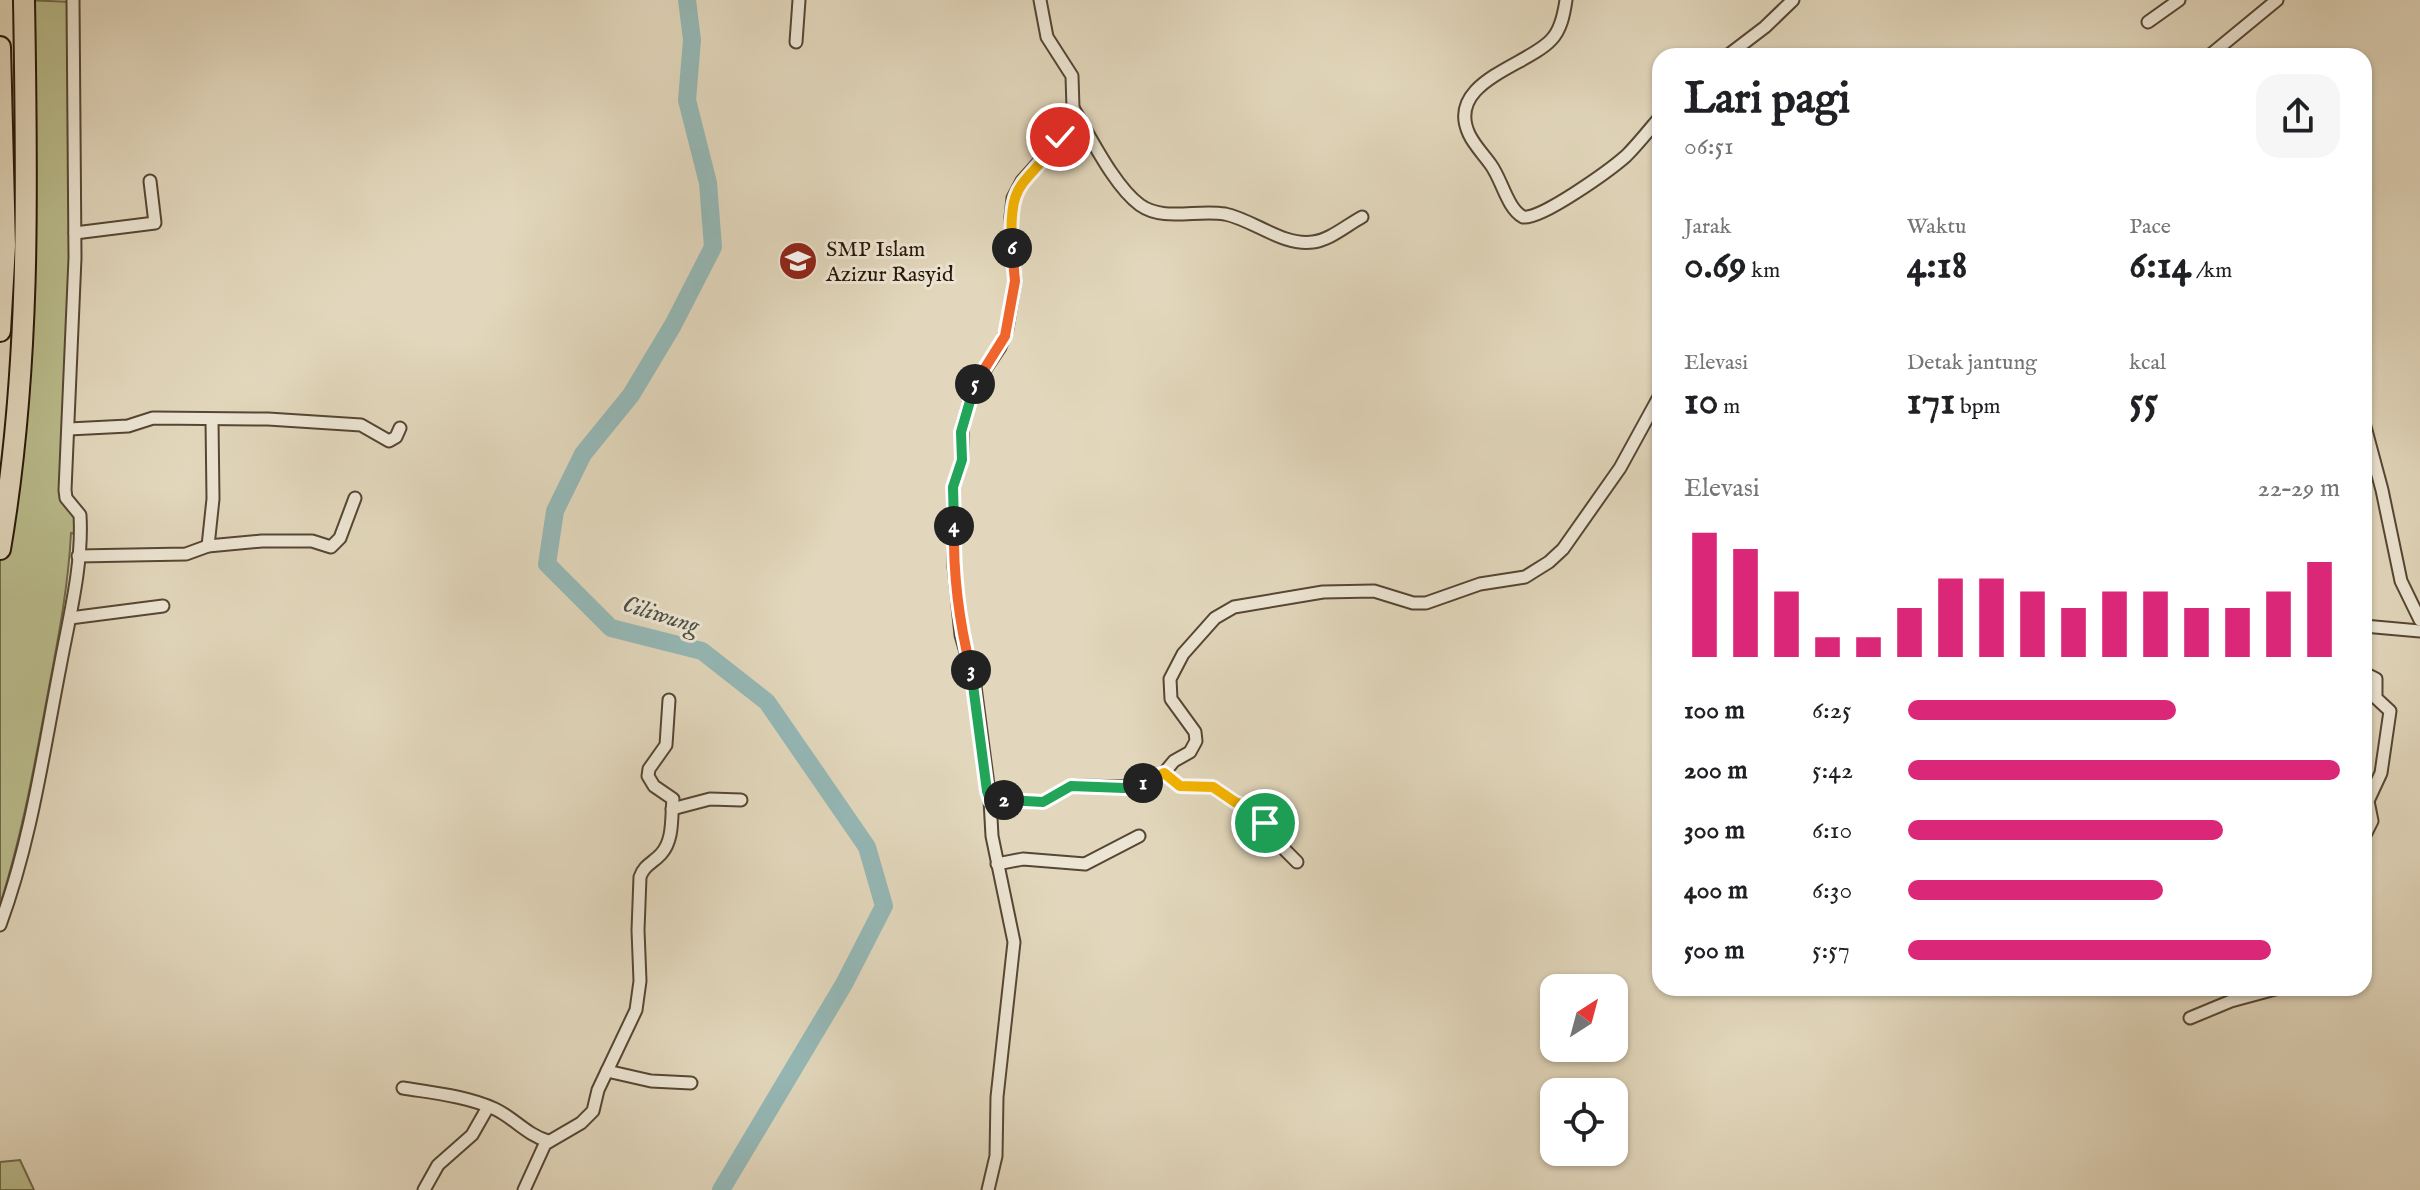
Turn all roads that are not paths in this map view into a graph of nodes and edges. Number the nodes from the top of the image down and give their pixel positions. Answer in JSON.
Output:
{"nodes":[{"id":1,"x":24,"y":0,"type":"edge"},
{"id":2,"x":73,"y":0,"type":"edge"},
{"id":3,"x":799,"y":0,"type":"edge"},
{"id":4,"x":1040,"y":0,"type":"edge"},
{"id":5,"x":1566,"y":0,"type":"edge"},
{"id":6,"x":1793,"y":0,"type":"edge"},
{"id":7,"x":2179,"y":0,"type":"edge"},
{"id":8,"x":2277,"y":0,"type":"edge"},
{"id":9,"x":2148,"y":22,"type":"dead end"},
{"id":10,"x":796,"y":42,"type":"dead end"},
{"id":11,"x":0,"y":47,"type":"edge"},
{"id":12,"x":1737,"y":48,"type":"edge"},
{"id":13,"x":2219,"y":48,"type":"edge"},
{"id":14,"x":1073,"y":108,"type":"junction"},
{"id":15,"x":1652,"y":126,"type":"edge"},
{"id":16,"x":150,"y":181,"type":"dead end"},
{"id":17,"x":1362,"y":217,"type":"dead end"},
{"id":18,"x":75,"y":233,"type":"junction"},
{"id":19,"x":0,"y":331,"type":"edge"},
{"id":20,"x":1652,"y":410,"type":"edge"},
{"id":21,"x":212,"y":420,"type":"junction"},
{"id":22,"x":400,"y":428,"type":"dead end"},
{"id":23,"x":69,"y":429,"type":"junction"},
{"id":24,"x":2372,"y":453,"type":"edge"},
{"id":25,"x":355,"y":498,"type":"dead end"},
{"id":26,"x":208,"y":546,"type":"junction"},
{"id":27,"x":0,"y":549,"type":"edge"},
{"id":28,"x":78,"y":556,"type":"junction"},
{"id":29,"x":163,"y":606,"type":"dead end"},
{"id":30,"x":70,"y":618,"type":"junction"},
{"id":31,"x":2420,"y":620,"type":"edge"},
{"id":32,"x":2372,"y":627,"type":"edge"},
{"id":33,"x":2420,"y":631,"type":"edge"},
{"id":34,"x":2372,"y":677,"type":"edge"},
{"id":35,"x":669,"y":700,"type":"dead end"},
{"id":36,"x":1164,"y":773,"type":"junction"},
{"id":37,"x":2372,"y":792,"type":"edge"},
{"id":38,"x":741,"y":800,"type":"dead end"},
{"id":39,"x":990,"y":800,"type":"junction"},
{"id":40,"x":672,"y":809,"type":"junction"},
{"id":41,"x":1139,"y":836,"type":"dead end"},
{"id":42,"x":1297,"y":862,"type":"dead end"},
{"id":43,"x":997,"y":864,"type":"junction"},
{"id":44,"x":0,"y":925,"type":"edge"},
{"id":45,"x":2249,"y":996,"type":"edge"},
{"id":46,"x":2190,"y":1018,"type":"dead end"},
{"id":47,"x":607,"y":1071,"type":"junction"},
{"id":48,"x":691,"y":1083,"type":"dead end"},
{"id":49,"x":403,"y":1088,"type":"dead end"},
{"id":50,"x":488,"y":1107,"type":"junction"},
{"id":51,"x":548,"y":1141,"type":"junction"},
{"id":52,"x":424,"y":1190,"type":"edge"},
{"id":53,"x":524,"y":1190,"type":"edge"},
{"id":54,"x":988,"y":1190,"type":"edge"}],
"edges":[{"from":1,"to":27,"type":"highway"},
{"from":2,"to":18,"type":"street"},
{"from":3,"to":10,"type":"street"},
{"from":4,"to":14,"type":"street"},
{"from":5,"to":15,"type":"street"},
{"from":6,"to":12,"type":"street"},
{"from":7,"to":9,"type":"street"},
{"from":8,"to":13,"type":"street"},
{"from":11,"to":19,"type":"highway"},
{"from":14,"to":17,"type":"street"},
{"from":14,"to":39,"type":"street"},
{"from":16,"to":18,"type":"street"},
{"from":18,"to":23,"type":"street"},
{"from":20,"to":36,"type":"street"},
{"from":21,"to":22,"type":"street"},
{"from":21,"to":23,"type":"street"},
{"from":21,"to":26,"type":"street"},
{"from":23,"to":28,"type":"street"},
{"from":24,"to":31,"type":"street"},
{"from":25,"to":26,"type":"street"},
{"from":26,"to":28,"type":"street"},
{"from":28,"to":30,"type":"street"},
{"from":29,"to":30,"type":"street"},
{"from":30,"to":44,"type":"street"},
{"from":32,"to":33,"type":"street"},
{"from":34,"to":37,"type":"street"},
{"from":35,"to":40,"type":"street"},
{"from":36,"to":39,"type":"street"},
{"from":36,"to":42,"type":"street"},
{"from":38,"to":40,"type":"street"},
{"from":39,"to":43,"type":"street"},
{"from":40,"to":47,"type":"street"},
{"from":41,"to":43,"type":"street"},
{"from":43,"to":54,"type":"street"},
{"from":45,"to":46,"type":"street"},
{"from":47,"to":48,"type":"street"},
{"from":47,"to":51,"type":"street"},
{"from":49,"to":50,"type":"street"},
{"from":50,"to":51,"type":"street"},
{"from":50,"to":52,"type":"street"},
{"from":51,"to":53,"type":"street"}]}
